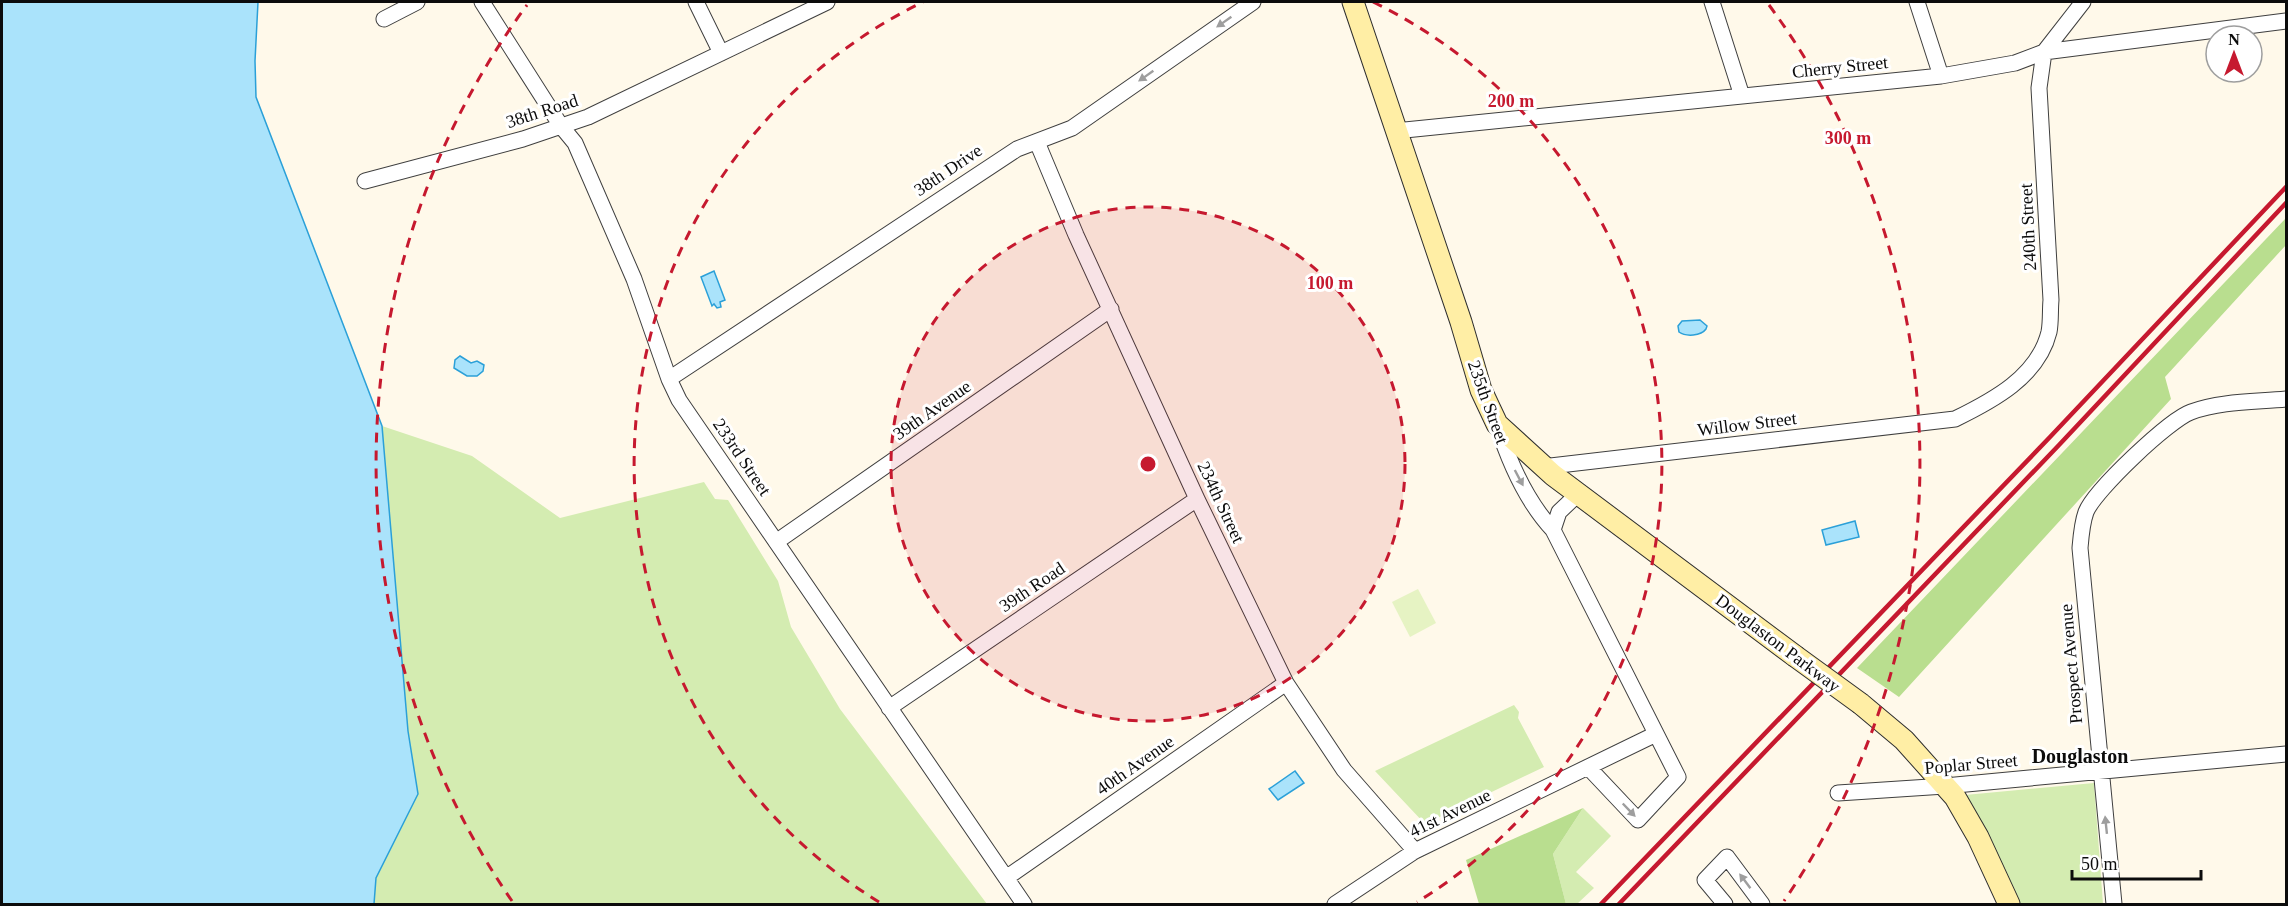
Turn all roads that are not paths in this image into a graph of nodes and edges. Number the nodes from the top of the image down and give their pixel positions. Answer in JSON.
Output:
{"nodes":[{"id":1,"x":417,"y":2,"type":"edge"},
{"id":2,"x":482,"y":2,"type":"edge"},
{"id":3,"x":696,"y":2,"type":"edge"},
{"id":4,"x":827,"y":2,"type":"edge"},
{"id":5,"x":1253,"y":2,"type":"edge"},
{"id":6,"x":1353,"y":2,"type":"edge"},
{"id":7,"x":1712,"y":2,"type":"edge"},
{"id":8,"x":1917,"y":2,"type":"edge"},
{"id":9,"x":2083,"y":2,"type":"edge"},
{"id":10,"x":384,"y":19,"type":"dead end"},
{"id":11,"x":2286,"y":21,"type":"edge"},
{"id":12,"x":2044,"y":52,"type":"junction"},
{"id":13,"x":721,"y":53,"type":"junction"},
{"id":14,"x":1941,"y":76,"type":"junction"},
{"id":15,"x":1742,"y":96,"type":"junction"},
{"id":16,"x":561,"y":126,"type":"junction"},
{"id":17,"x":1395,"y":130,"type":"junction"},
{"id":18,"x":1037,"y":142,"type":"junction"},
{"id":19,"x":365,"y":181,"type":"dead end"},
{"id":20,"x":1111,"y":309,"type":"junction"},
{"id":21,"x":669,"y":379,"type":"junction"},
{"id":22,"x":2286,"y":399,"type":"edge"},
{"id":23,"x":1955,"y":419,"type":"joint"},
{"id":24,"x":1497,"y":424,"type":"junction"},
{"id":25,"x":1542,"y":467,"type":"junction"},
{"id":26,"x":1578,"y":494,"type":"junction"},
{"id":27,"x":1197,"y":499,"type":"junction"},
{"id":28,"x":1553,"y":530,"type":"junction"},
{"id":29,"x":776,"y":542,"type":"junction"},
{"id":30,"x":1286,"y":683,"type":"junction"},
{"id":31,"x":890,"y":708,"type":"junction"},
{"id":32,"x":1656,"y":734,"type":"junction"},
{"id":33,"x":2286,"y":754,"type":"edge"},
{"id":34,"x":1588,"y":767,"type":"junction"},
{"id":35,"x":2101,"y":772,"type":"junction"},
{"id":36,"x":1945,"y":786,"type":"junction"},
{"id":37,"x":1838,"y":793,"type":"dead end"},
{"id":38,"x":1415,"y":851,"type":"junction"},
{"id":39,"x":1006,"y":878,"type":"junction"},
{"id":40,"x":1024,"y":904,"type":"edge"},
{"id":41,"x":1335,"y":904,"type":"edge"},
{"id":42,"x":1725,"y":904,"type":"edge"},
{"id":43,"x":1762,"y":904,"type":"edge"},
{"id":44,"x":2009,"y":904,"type":"edge"},
{"id":45,"x":2114,"y":904,"type":"edge"}],
"edges":[{"from":1,"to":10,"type":"street"},
{"from":2,"to":16,"type":"street","name":"233rd Street"},
{"from":3,"to":13,"type":"street"},
{"from":4,"to":13,"type":"street","name":"38th Road"},
{"from":5,"to":18,"type":"street","name":"38th Drive","one_way":true},
{"from":6,"to":17,"type":"main road","name":"235th Street"},
{"from":7,"to":15,"type":"street"},
{"from":8,"to":14,"type":"street"},
{"from":9,"to":12,"type":"street"},
{"from":11,"to":12,"type":"street","name":"Cherry Street"},
{"from":12,"to":14,"type":"street","name":"Cherry Street"},
{"from":12,"to":23,"type":"street","name":"240th Street"},
{"from":13,"to":16,"type":"street","name":"38th Road"},
{"from":14,"to":15,"type":"street","name":"Cherry Street"},
{"from":15,"to":17,"type":"street","name":"Cherry Street"},
{"from":16,"to":19,"type":"street","name":"38th Road"},
{"from":16,"to":21,"type":"street","name":"233rd Street"},
{"from":17,"to":24,"type":"main road","name":"235th Street"},
{"from":18,"to":20,"type":"street","name":"234th Street"},
{"from":18,"to":21,"type":"street","name":"38th Drive"},
{"from":20,"to":27,"type":"street","name":"234th Street"},
{"from":20,"to":29,"type":"street","name":"39th Avenue"},
{"from":21,"to":29,"type":"street","name":"233rd Street"},
{"from":22,"to":35,"type":"street","name":"Prospect Avenue"},
{"from":23,"to":25,"type":"street","name":"Willow Street"},
{"from":24,"to":25,"type":"main road","name":"Douglaston Parkway"},
{"from":24,"to":28,"type":"street","name":"235th Street","one_way":true},
{"from":25,"to":26,"type":"main road","name":"Douglaston Parkway"},
{"from":26,"to":28,"type":"street"},
{"from":26,"to":36,"type":"main road","name":"Douglaston Parkway","bridge":true},
{"from":27,"to":30,"type":"street","name":"234th Street"},
{"from":27,"to":31,"type":"street","name":"39th Road"},
{"from":28,"to":32,"type":"street","name":"235th Street"},
{"from":29,"to":31,"type":"street","name":"233rd Street"},
{"from":30,"to":38,"type":"street","name":"234th Street"},
{"from":30,"to":39,"type":"street","name":"40th Avenue"},
{"from":31,"to":39,"type":"street","name":"233rd Street"},
{"from":32,"to":34,"type":"street","name":"41st Avenue"},
{"from":34,"to":32,"type":"street","name":"235th Street","one_way":true},
{"from":33,"to":35,"type":"street","name":"Poplar Street"},
{"from":34,"to":38,"type":"street","name":"41st Avenue"},
{"from":35,"to":36,"type":"street","name":"Poplar Street"},
{"from":45,"to":35,"type":"street","name":"Prospect Avenue","one_way":true},
{"from":36,"to":37,"type":"street","name":"Poplar Street"},
{"from":36,"to":44,"type":"main road","name":"Douglaston Parkway"},
{"from":38,"to":41,"type":"street","name":"41st Avenue"},
{"from":39,"to":40,"type":"street","name":"233rd Street"},
{"from":43,"to":42,"type":"street","one_way":true}]}
